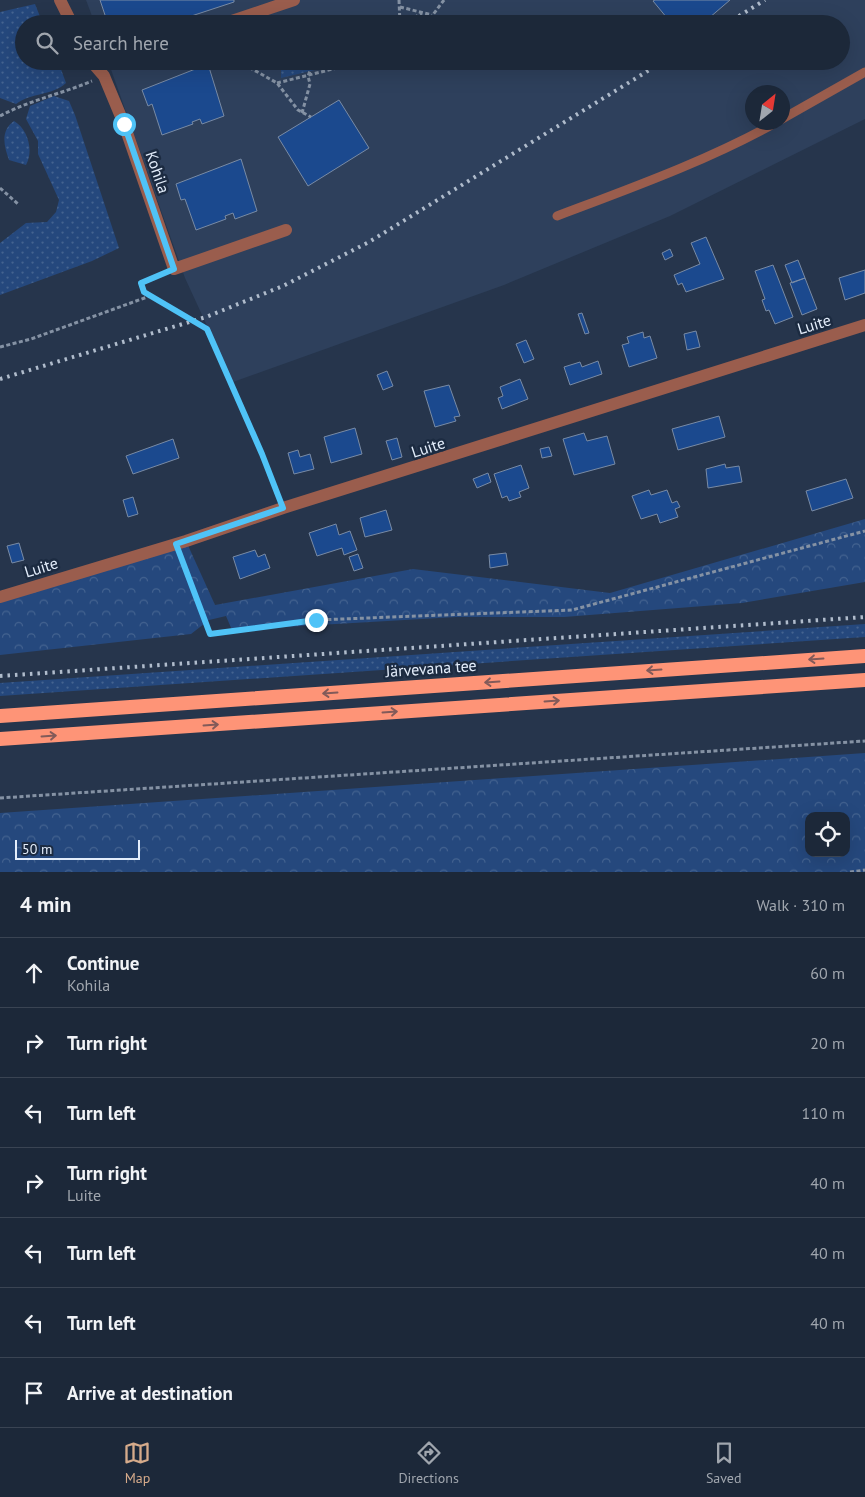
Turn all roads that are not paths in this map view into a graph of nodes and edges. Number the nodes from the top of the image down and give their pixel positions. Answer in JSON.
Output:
{"nodes":[{"id":1,"x":60,"y":0,"type":"edge"},
{"id":2,"x":294,"y":0,"type":"edge"},
{"id":3,"x":68,"y":15,"type":"edge"},
{"id":4,"x":250,"y":15,"type":"edge"},
{"id":5,"x":99,"y":70,"type":"edge"},
{"id":6,"x":865,"y":72,"type":"edge"},
{"id":7,"x":790,"y":115,"type":"edge"},
{"id":8,"x":763,"y":130,"type":"edge"},
{"id":9,"x":556,"y":216,"type":"dead end"},
{"id":10,"x":286,"y":230,"type":"dead end"},
{"id":11,"x":865,"y":325,"type":"edge"},
{"id":12,"x":0,"y":596,"type":"edge"},
{"id":13,"x":865,"y":656,"type":"edge"},
{"id":14,"x":865,"y":680,"type":"edge"},
{"id":15,"x":0,"y":716,"type":"edge"},
{"id":16,"x":0,"y":739,"type":"edge"}],
"edges":[{"from":1,"to":3,"type":"street"},
{"from":2,"to":4,"type":"street"},
{"from":5,"to":10,"type":"street","name":"Kohila"},
{"from":6,"to":7,"type":"lane"},
{"from":8,"to":9,"type":"lane"},
{"from":11,"to":12,"type":"street","name":"Luite"},
{"from":13,"to":15,"type":"highway","name":"Järvevana tee","one_way":true},
{"from":16,"to":14,"type":"highway","one_way":true}]}
